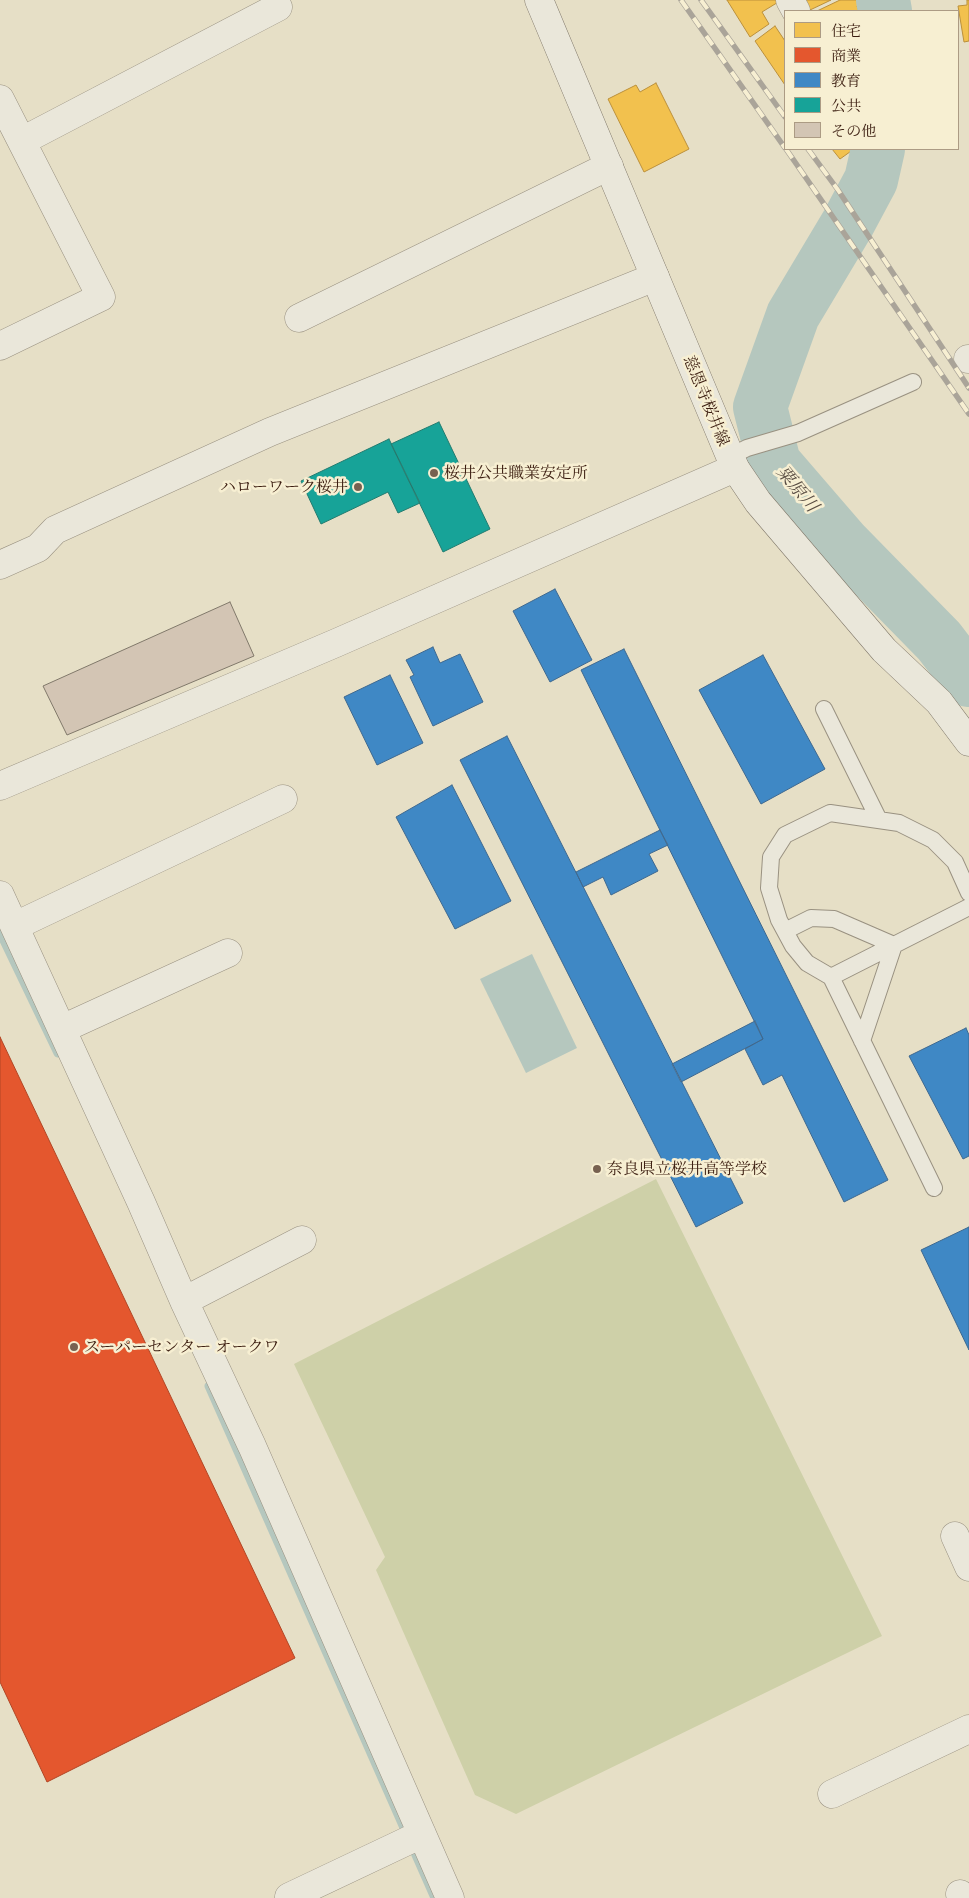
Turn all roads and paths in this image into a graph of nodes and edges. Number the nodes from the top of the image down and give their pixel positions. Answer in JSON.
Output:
{"nodes":[{"id":1,"x":539,"y":0,"type":"edge"},
{"id":2,"x":278,"y":7,"type":"dead end"},
{"id":3,"x":0,"y":100,"type":"edge"},
{"id":4,"x":22,"y":141,"type":"junction"},
{"id":5,"x":609,"y":166,"type":"junction"},
{"id":6,"x":655,"y":277,"type":"junction"},
{"id":7,"x":299,"y":318,"type":"dead end"},
{"id":8,"x":0,"y":346,"type":"edge"},
{"id":9,"x":913,"y":382,"type":"dead end"},
{"id":10,"x":737,"y":458,"type":"junction"},
{"id":11,"x":0,"y":565,"type":"edge"},
{"id":12,"x":824,"y":709,"type":"dead end"},
{"id":13,"x":969,"y":742,"type":"edge"},
{"id":14,"x":0,"y":786,"type":"edge"},
{"id":15,"x":283,"y":799,"type":"dead end"},
{"id":16,"x":879,"y":820,"type":"junction"},
{"id":17,"x":969,"y":893,"type":"edge"},
{"id":18,"x":0,"y":895,"type":"edge"},
{"id":19,"x":969,"y":907,"type":"edge"},
{"id":20,"x":15,"y":926,"type":"junction"},
{"id":21,"x":785,"y":931,"type":"junction"},
{"id":22,"x":894,"y":945,"type":"junction"},
{"id":23,"x":228,"y":953,"type":"dead end"},
{"id":24,"x":831,"y":977,"type":"junction"},
{"id":25,"x":62,"y":1029,"type":"junction"},
{"id":26,"x":862,"y":1041,"type":"junction"},
{"id":27,"x":934,"y":1188,"type":"dead end"},
{"id":28,"x":302,"y":1240,"type":"dead end"},
{"id":29,"x":184,"y":1301,"type":"junction"},
{"id":30,"x":955,"y":1536,"type":"dead end"},
{"id":31,"x":969,"y":1567,"type":"edge"},
{"id":32,"x":969,"y":1729,"type":"edge"},
{"id":33,"x":832,"y":1794,"type":"dead end"},
{"id":34,"x":411,"y":1839,"type":"junction"},
{"id":35,"x":289,"y":1897,"type":"edge"},
{"id":36,"x":450,"y":1898,"type":"edge"}],
"edges":[{"from":1,"to":5,"type":"street","name":"慈恩寺桜井線"},
{"from":2,"to":4,"type":"street"},
{"from":3,"to":4,"type":"street"},
{"from":4,"to":8,"type":"street"},
{"from":5,"to":6,"type":"street","name":"慈恩寺桜井線"},
{"from":5,"to":7,"type":"street"},
{"from":6,"to":10,"type":"street","name":"慈恩寺桜井線"},
{"from":6,"to":11,"type":"street"},
{"from":9,"to":10,"type":"lane"},
{"from":10,"to":13,"type":"street","name":"慈恩寺桜井線"},
{"from":10,"to":14,"type":"street"},
{"from":12,"to":16,"type":"lane"},
{"from":15,"to":20,"type":"street"},
{"from":16,"to":17,"type":"lane"},
{"from":16,"to":21,"type":"lane"},
{"from":18,"to":20,"type":"street"},
{"from":19,"to":22,"type":"lane"},
{"from":20,"to":25,"type":"street"},
{"from":21,"to":22,"type":"lane"},
{"from":21,"to":24,"type":"lane"},
{"from":22,"to":24,"type":"lane"},
{"from":22,"to":26,"type":"lane"},
{"from":23,"to":25,"type":"street"},
{"from":24,"to":26,"type":"lane"},
{"from":25,"to":29,"type":"street"},
{"from":26,"to":27,"type":"lane"},
{"from":28,"to":29,"type":"street"},
{"from":29,"to":34,"type":"street"},
{"from":30,"to":31,"type":"street"},
{"from":32,"to":33,"type":"street"},
{"from":34,"to":35,"type":"street"},
{"from":34,"to":36,"type":"street"}]}
